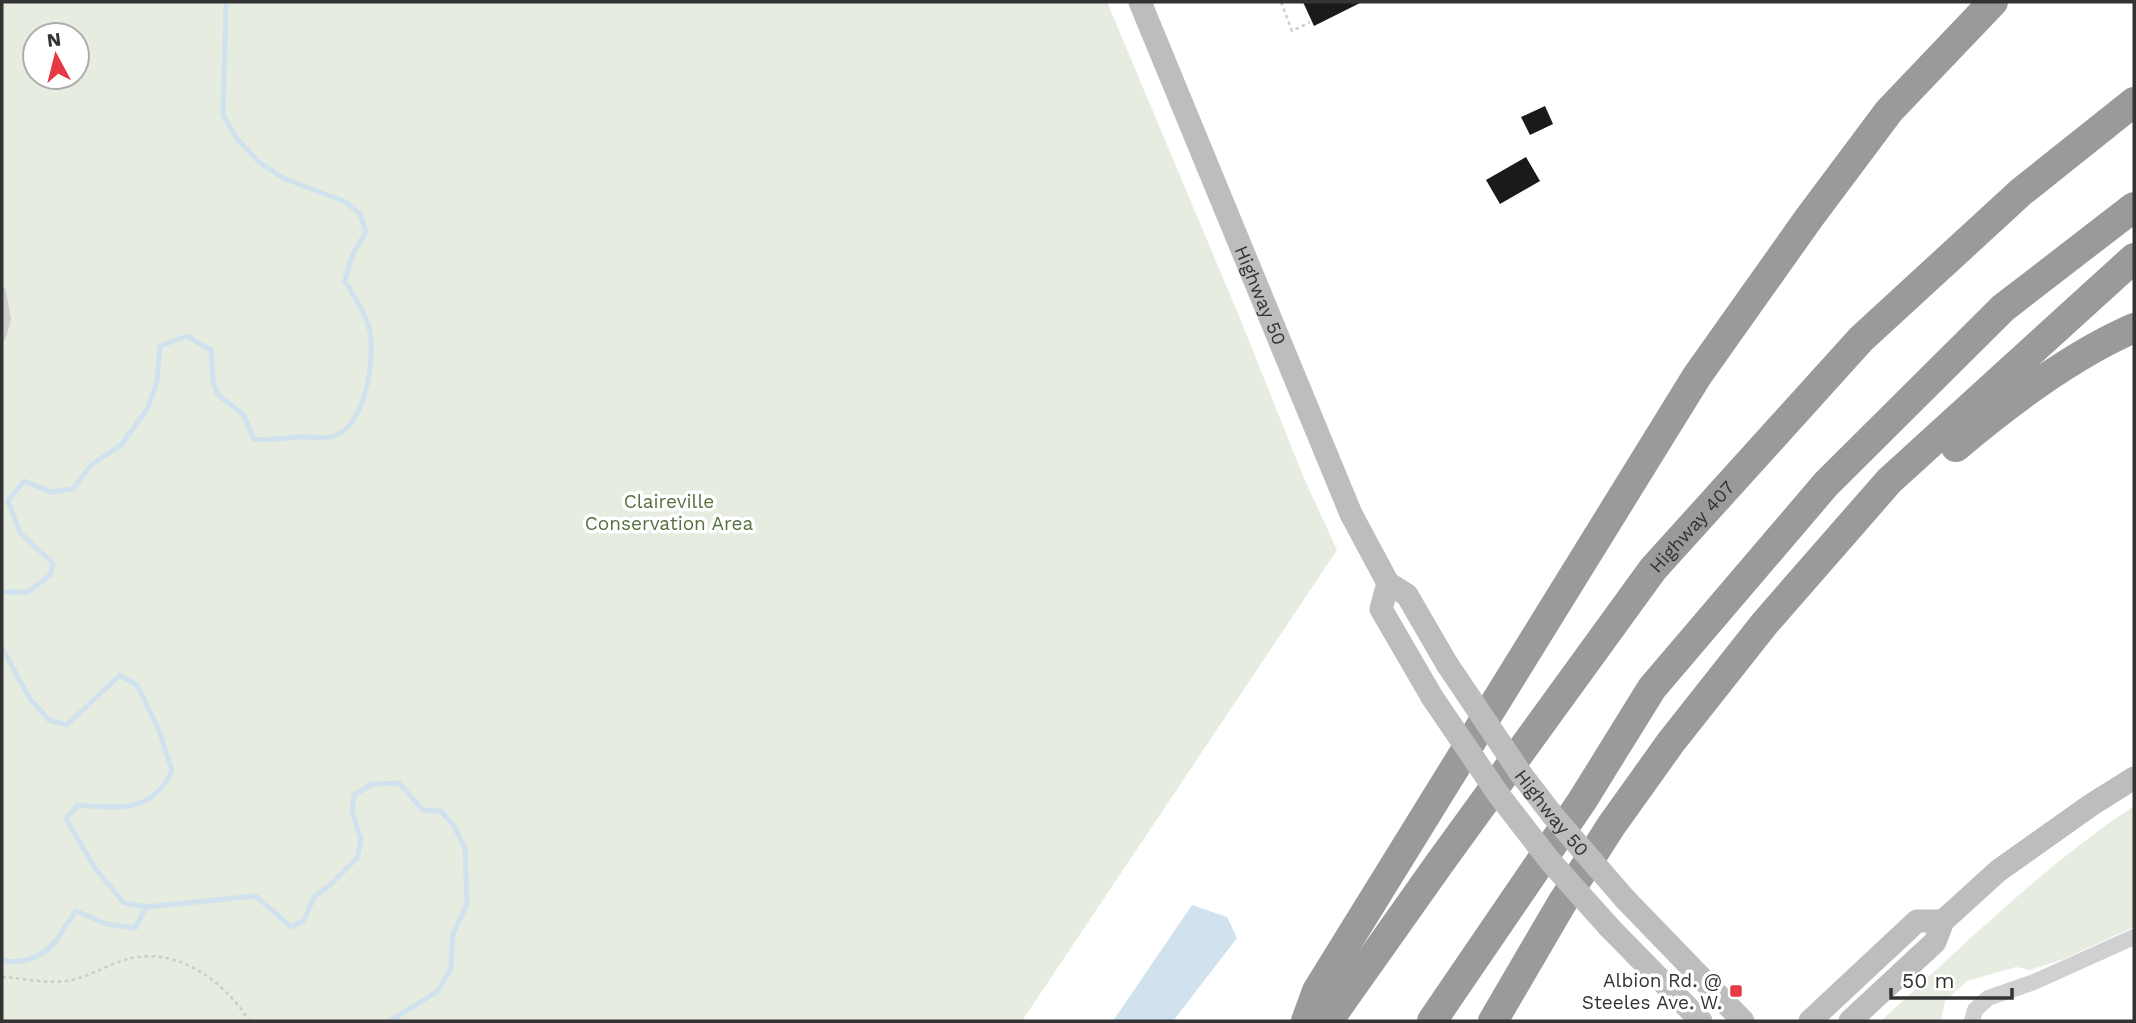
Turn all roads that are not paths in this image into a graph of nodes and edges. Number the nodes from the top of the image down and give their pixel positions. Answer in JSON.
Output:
{"nodes":[{"id":1,"x":1140,"y":2,"type":"edge"},
{"id":2,"x":1993,"y":2,"type":"edge"},
{"id":3,"x":2134,"y":102,"type":"edge"},
{"id":4,"x":2134,"y":207,"type":"edge"},
{"id":5,"x":2134,"y":258,"type":"edge"},
{"id":6,"x":2,"y":292,"type":"edge"},
{"id":7,"x":2134,"y":328,"type":"edge"},
{"id":8,"x":2,"y":336,"type":"edge"},
{"id":9,"x":1860,"y":517,"type":"junction"},
{"id":10,"x":1388,"y":583,"type":"junction"},
{"id":11,"x":2134,"y":778,"type":"edge"},
{"id":12,"x":1943,"y":921,"type":"junction"},
{"id":13,"x":2134,"y":937,"type":"edge"},
{"id":14,"x":1306,"y":1021,"type":"edge"},
{"id":15,"x":1328,"y":1021,"type":"edge"},
{"id":16,"x":1432,"y":1021,"type":"edge"},
{"id":17,"x":1493,"y":1021,"type":"edge"},
{"id":18,"x":1701,"y":1021,"type":"edge"},
{"id":19,"x":1743,"y":1021,"type":"edge"},
{"id":20,"x":1810,"y":1021,"type":"edge"},
{"id":21,"x":1850,"y":1021,"type":"edge"},
{"id":22,"x":1972,"y":1021,"type":"edge"}],
"edges":[{"from":1,"to":10,"type":"main road","name":"Highway 50"},
{"from":2,"to":14,"type":"highway"},
{"from":3,"to":15,"type":"highway","name":"Highway 407"},
{"from":4,"to":16,"type":"highway"},
{"from":5,"to":9,"type":"highway"},
{"from":6,"to":8,"type":"lane"},
{"from":7,"to":9,"type":"highway"},
{"from":9,"to":17,"type":"highway"},
{"from":10,"to":18,"type":"main road","name":"Highway 50","bridge":true},
{"from":10,"to":19,"type":"main road","name":"Highway 50","bridge":true},
{"from":11,"to":12,"type":"main road"},
{"from":12,"to":20,"type":"main road"},
{"from":12,"to":21,"type":"main road"},
{"from":13,"to":22,"type":"street"}]}
